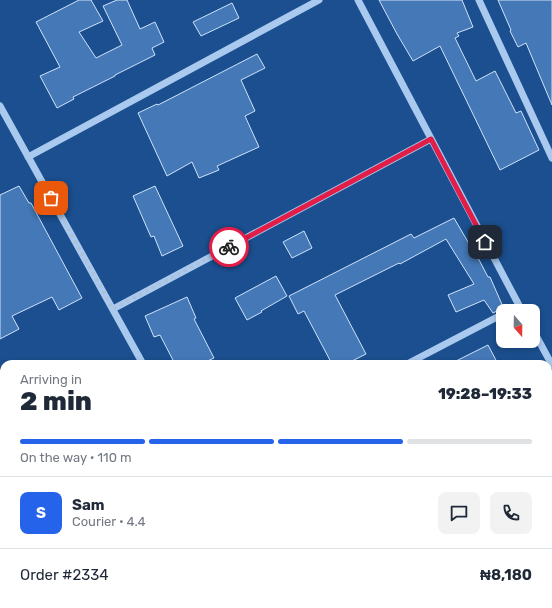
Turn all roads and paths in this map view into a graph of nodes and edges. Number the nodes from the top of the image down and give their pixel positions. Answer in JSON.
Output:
{"nodes":[{"id":1,"x":319,"y":0,"type":"edge"},
{"id":2,"x":358,"y":0,"type":"edge"},
{"id":3,"x":479,"y":0,"type":"edge"},
{"id":4,"x":0,"y":106,"type":"edge"},
{"id":5,"x":431,"y":139,"type":"junction"},
{"id":6,"x":28,"y":156,"type":"junction"},
{"id":7,"x":552,"y":158,"type":"edge"},
{"id":8,"x":519,"y":304,"type":"edge"},
{"id":9,"x":113,"y":309,"type":"junction"},
{"id":10,"x":496,"y":318,"type":"edge"},
{"id":11,"x":540,"y":343,"type":"edge"},
{"id":12,"x":141,"y":360,"type":"edge"},
{"id":13,"x":415,"y":360,"type":"edge"},
{"id":14,"x":550,"y":360,"type":"edge"}],
"edges":[{"from":1,"to":6,"type":"street"},
{"from":2,"to":5,"type":"street"},
{"from":3,"to":7,"type":"street"},
{"from":4,"to":6,"type":"street"},
{"from":5,"to":8,"type":"street"},
{"from":5,"to":9,"type":"street"},
{"from":6,"to":9,"type":"street"},
{"from":9,"to":12,"type":"street"},
{"from":10,"to":13,"type":"street"},
{"from":11,"to":14,"type":"street"}]}
